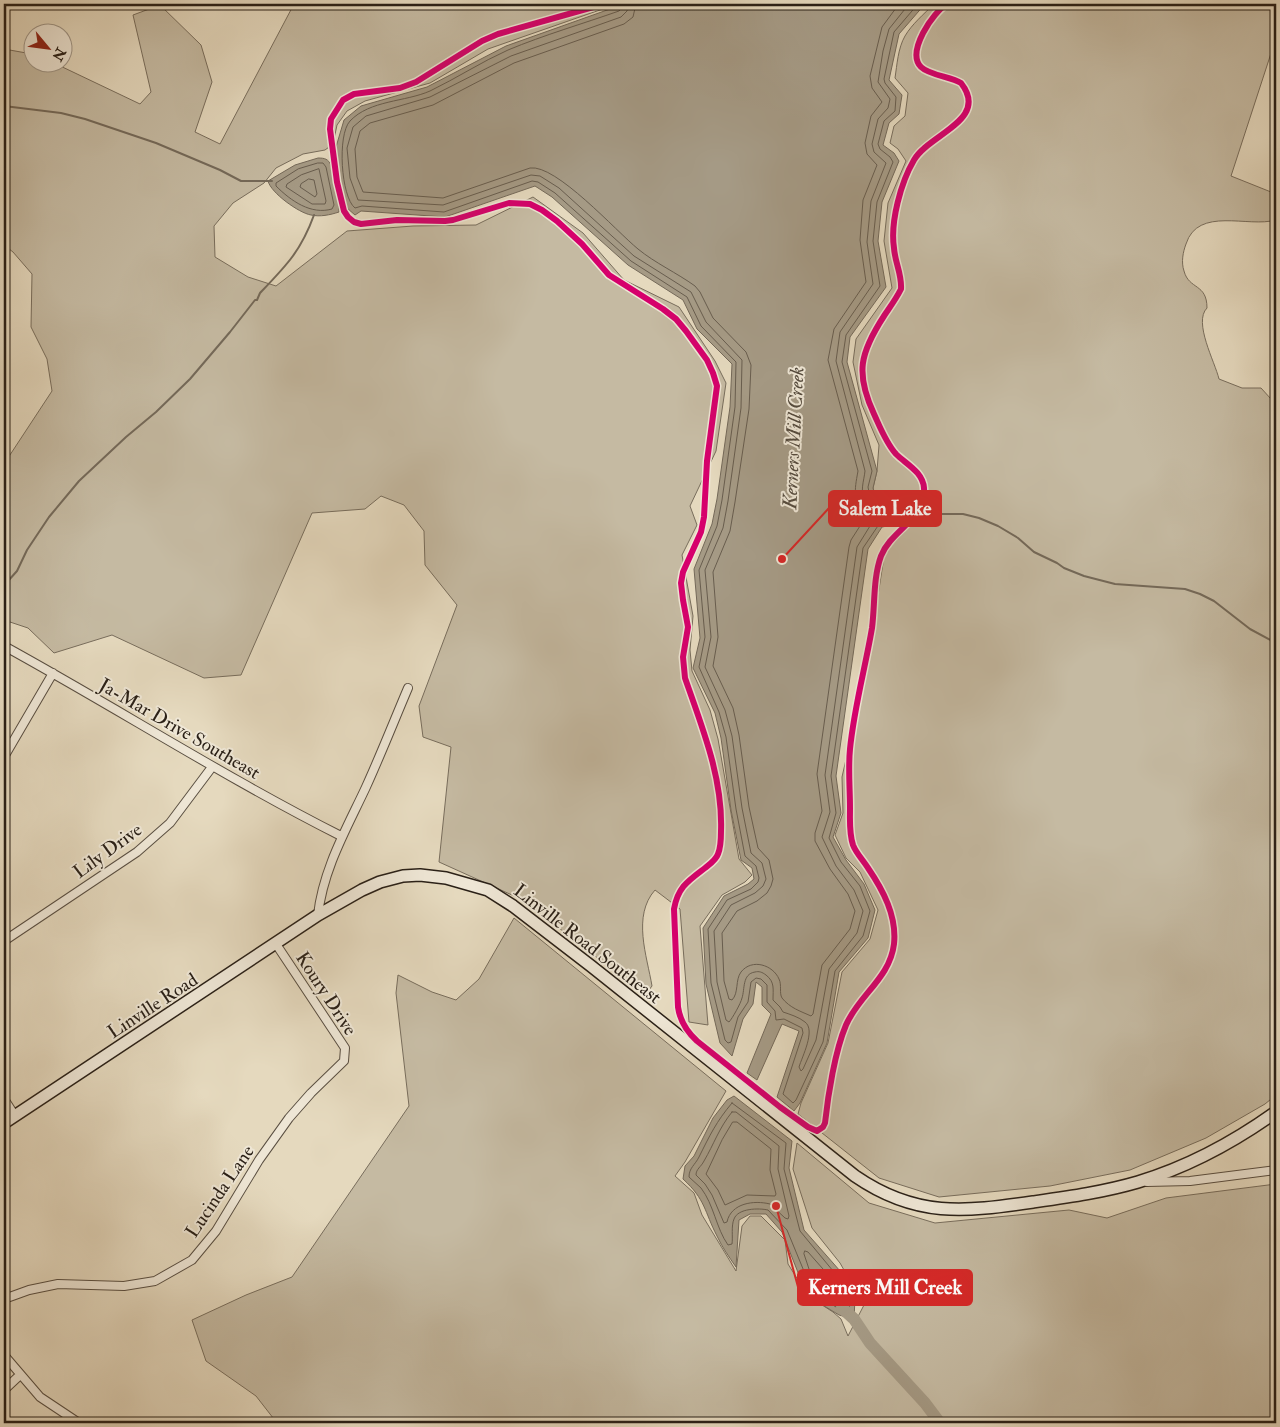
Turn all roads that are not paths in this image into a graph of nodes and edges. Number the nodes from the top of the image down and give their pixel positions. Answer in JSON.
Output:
{"nodes":[{"id":1,"x":4,"y":646,"type":"edge"},
{"id":2,"x":53,"y":673,"type":"junction"},
{"id":3,"x":408,"y":688,"type":"dead end"},
{"id":4,"x":4,"y":756,"type":"edge"},
{"id":5,"x":212,"y":767,"type":"junction"},
{"id":6,"x":342,"y":836,"type":"junction"},
{"id":7,"x":318,"y":915,"type":"junction"},
{"id":8,"x":4,"y":941,"type":"edge"},
{"id":9,"x":276,"y":944,"type":"junction"},
{"id":10,"x":344,"y":1061,"type":"joint"},
{"id":11,"x":4,"y":1099,"type":"edge"},
{"id":12,"x":1276,"y":1112,"type":"edge"},
{"id":13,"x":15,"y":1116,"type":"junction"},
{"id":14,"x":4,"y":1123,"type":"edge"},
{"id":15,"x":1276,"y":1170,"type":"edge"},
{"id":16,"x":1138,"y":1182,"type":"junction"},
{"id":17,"x":4,"y":1299,"type":"edge"},
{"id":18,"x":4,"y":1355,"type":"edge"},
{"id":19,"x":20,"y":1375,"type":"junction"},
{"id":20,"x":4,"y":1390,"type":"edge"},
{"id":21,"x":79,"y":1423,"type":"edge"}],
"edges":[{"from":1,"to":2,"type":"street","name":"Ja-Mar Drive Southeast"},
{"from":2,"to":4,"type":"street"},
{"from":2,"to":5,"type":"street","name":"Ja-Mar Drive Southeast"},
{"from":3,"to":6,"type":"street"},
{"from":5,"to":6,"type":"street","name":"Ja-Mar Drive Southeast"},
{"from":5,"to":8,"type":"street","name":"Lily Drive"},
{"from":6,"to":7,"type":"street"},
{"from":7,"to":9,"type":"main road","name":"Linville Road"},
{"from":7,"to":16,"type":"main road","name":"Linville Road Southeast"},
{"from":9,"to":10,"type":"street","name":"Koury Drive"},
{"from":9,"to":13,"type":"main road","name":"Linville Road"},
{"from":10,"to":17,"type":"street","name":"Lucinda Lane"},
{"from":11,"to":13,"type":"street"},
{"from":12,"to":16,"type":"main road","name":"Linville Road Southeast"},
{"from":13,"to":14,"type":"main road","name":"Linville Road"},
{"from":15,"to":16,"type":"street"},
{"from":18,"to":19,"type":"street"},
{"from":19,"to":20,"type":"street"},
{"from":19,"to":21,"type":"street"}]}
